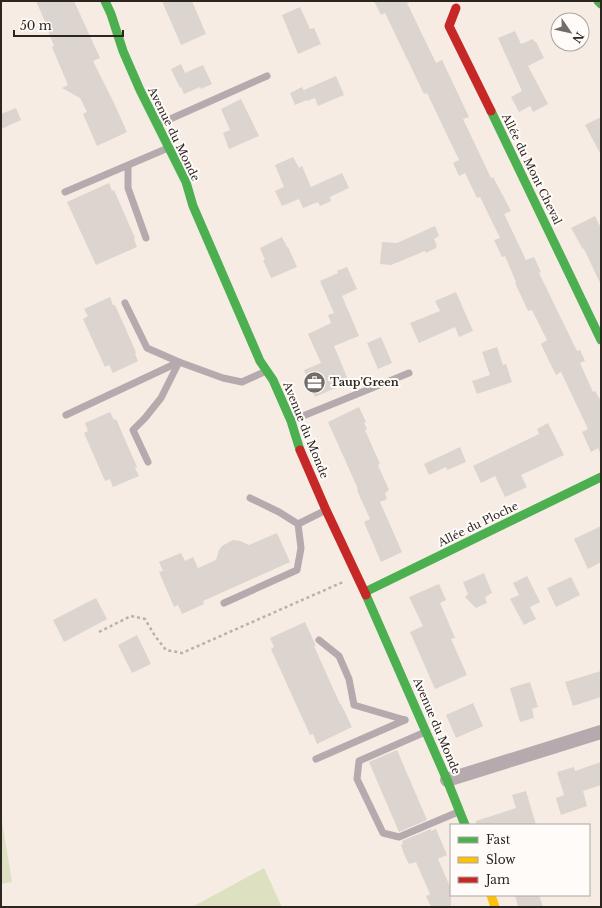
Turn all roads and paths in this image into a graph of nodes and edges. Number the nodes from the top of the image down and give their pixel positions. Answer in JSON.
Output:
{"nodes":[{"id":1,"x":105,"y":1,"type":"edge"},
{"id":2,"x":598,"y":1,"type":"edge"},
{"id":3,"x":601,"y":4,"type":"edge"},
{"id":4,"x":456,"y":8,"type":"dead end"},
{"id":5,"x":267,"y":76,"type":"dead end"},
{"id":6,"x":157,"y":125,"type":"junction"},
{"id":7,"x":169,"y":147,"type":"junction"},
{"id":8,"x":128,"y":166,"type":"junction"},
{"id":9,"x":65,"y":192,"type":"dead end"},
{"id":10,"x":146,"y":238,"type":"dead end"},
{"id":11,"x":125,"y":303,"type":"dead end"},
{"id":12,"x":601,"y":340,"type":"edge"},
{"id":13,"x":179,"y":362,"type":"junction"},
{"id":14,"x":266,"y":371,"type":"junction"},
{"id":15,"x":409,"y":373,"type":"dead end"},
{"id":16,"x":66,"y":415,"type":"dead end"},
{"id":17,"x":291,"y":421,"type":"junction"},
{"id":18,"x":148,"y":462,"type":"dead end"},
{"id":19,"x":601,"y":477,"type":"edge"},
{"id":20,"x":250,"y":498,"type":"dead end"},
{"id":21,"x":326,"y":510,"type":"junction"},
{"id":22,"x":298,"y":524,"type":"junction"},
{"id":23,"x":357,"y":576,"type":"junction"},
{"id":24,"x":365,"y":592,"type":"junction"},
{"id":25,"x":224,"y":603,"type":"dead end"},
{"id":26,"x":99,"y":632,"type":"dead end"},
{"id":27,"x":319,"y":640,"type":"dead end"},
{"id":28,"x":418,"y":714,"type":"junction"},
{"id":29,"x":405,"y":720,"type":"junction"},
{"id":30,"x":426,"y":732,"type":"junction"},
{"id":31,"x":601,"y":732,"type":"edge"},
{"id":32,"x":316,"y":759,"type":"dead end"},
{"id":33,"x":447,"y":780,"type":"junction"},
{"id":34,"x":460,"y":811,"type":"junction"},
{"id":35,"x":465,"y":824,"type":"edge"},
{"id":36,"x":491,"y":896,"type":"edge"},
{"id":37,"x":495,"y":907,"type":"edge"}],
"edges":[{"from":1,"to":6,"type":"street","name":"Avenue du Monde"},
{"from":2,"to":3,"type":"street"},
{"from":4,"to":12,"type":"street","name":"Allée du Mont Cheval"},
{"from":5,"to":6,"type":"lane"},
{"from":6,"to":7,"type":"street","name":"Avenue du Monde"},
{"from":7,"to":8,"type":"lane"},
{"from":7,"to":14,"type":"street","name":"Avenue du Monde"},
{"from":8,"to":9,"type":"lane"},
{"from":8,"to":10,"type":"lane"},
{"from":11,"to":13,"type":"lane"},
{"from":13,"to":14,"type":"lane"},
{"from":13,"to":16,"type":"lane"},
{"from":13,"to":18,"type":"lane"},
{"from":14,"to":17,"type":"street","name":"Avenue du Monde"},
{"from":15,"to":17,"type":"lane"},
{"from":17,"to":21,"type":"street","name":"Avenue du Monde"},
{"from":19,"to":24,"type":"street","name":"Allée du Ploche"},
{"from":20,"to":22,"type":"lane"},
{"from":21,"to":22,"type":"lane"},
{"from":21,"to":23,"type":"street","name":"Avenue du Monde"},
{"from":22,"to":25,"type":"lane"},
{"from":23,"to":24,"type":"street","name":"Avenue du Monde"},
{"from":23,"to":26,"type":"path"},
{"from":24,"to":28,"type":"street","name":"Avenue du Monde"},
{"from":27,"to":29,"type":"lane"},
{"from":28,"to":29,"type":"lane"},
{"from":28,"to":30,"type":"street","name":"Avenue du Monde"},
{"from":29,"to":32,"type":"lane"},
{"from":30,"to":33,"type":"street","name":"Avenue du Monde"},
{"from":30,"to":34,"type":"lane"},
{"from":31,"to":33,"type":"street"},
{"from":33,"to":34,"type":"street","name":"Avenue du Monde"},
{"from":34,"to":35,"type":"street","name":"Avenue du Monde"},
{"from":36,"to":37,"type":"street"}]}
